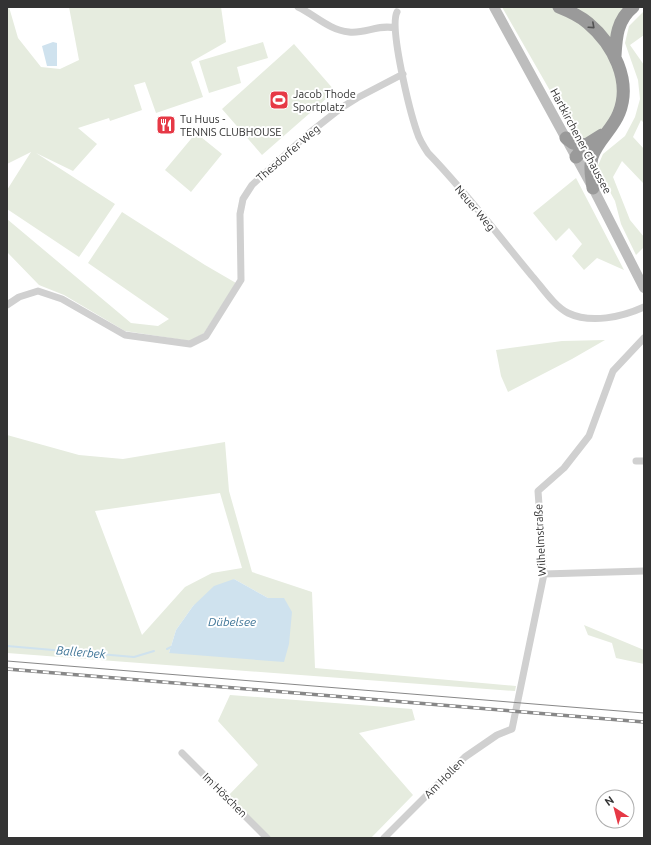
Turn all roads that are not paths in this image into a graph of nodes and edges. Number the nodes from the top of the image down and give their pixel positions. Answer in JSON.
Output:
{"nodes":[{"id":1,"x":298,"y":7,"type":"edge"},
{"id":2,"x":494,"y":7,"type":"edge"},
{"id":3,"x":559,"y":7,"type":"edge"},
{"id":4,"x":633,"y":7,"type":"edge"},
{"id":5,"x":397,"y":12,"type":"dead end"},
{"id":6,"x":395,"y":28,"type":"junction"},
{"id":7,"x":615,"y":56,"type":"junction"},
{"id":8,"x":403,"y":74,"type":"junction"},
{"id":9,"x":566,"y":138,"type":"junction"},
{"id":10,"x":590,"y":148,"type":"junction"},
{"id":11,"x":576,"y":157,"type":"junction"},
{"id":12,"x":593,"y":188,"type":"junction"},
{"id":13,"x":644,"y":288,"type":"edge"},
{"id":14,"x":7,"y":305,"type":"edge"},
{"id":15,"x":644,"y":307,"type":"edge"},
{"id":16,"x":644,"y":338,"type":"edge"},
{"id":17,"x":636,"y":461,"type":"dead end"},
{"id":18,"x":644,"y":461,"type":"edge"},
{"id":19,"x":644,"y":571,"type":"edge"},
{"id":20,"x":544,"y":574,"type":"junction"},
{"id":21,"x":512,"y":729,"type":"joint"},
{"id":22,"x":182,"y":753,"type":"dead end"},
{"id":23,"x":267,"y":838,"type":"edge"},
{"id":24,"x":384,"y":838,"type":"edge"}],
"edges":[{"from":1,"to":6,"type":"street"},
{"from":2,"to":9,"type":"main road","name":"Hartkirchener Chaussee"},
{"from":3,"to":7,"type":"highway","one_way":true},
{"from":4,"to":7,"type":"highway"},
{"from":5,"to":6,"type":"street","name":"Neuer Weg"},
{"from":6,"to":8,"type":"street","name":"Neuer Weg"},
{"from":7,"to":10,"type":"highway"},
{"from":8,"to":14,"type":"street","name":"Thesdorfer Weg"},
{"from":8,"to":15,"type":"street","name":"Neuer Weg"},
{"from":9,"to":10,"type":"highway"},
{"from":9,"to":11,"type":"main road","name":"Hartkirchener Chaussee"},
{"from":10,"to":11,"type":"highway"},
{"from":10,"to":12,"type":"highway"},
{"from":11,"to":12,"type":"main road","name":"Hartkirchener Chaussee"},
{"from":12,"to":13,"type":"main road","name":"Hartkirchener Chaussee"},
{"from":16,"to":20,"type":"street","name":"Wilhelmstraße"},
{"from":17,"to":18,"type":"street"},
{"from":19,"to":20,"type":"street"},
{"from":20,"to":21,"type":"street","name":"Wilhelmstraße"},
{"from":21,"to":24,"type":"street","name":"Am Hollen"},
{"from":22,"to":23,"type":"street","name":"Im Höschen"}]}
